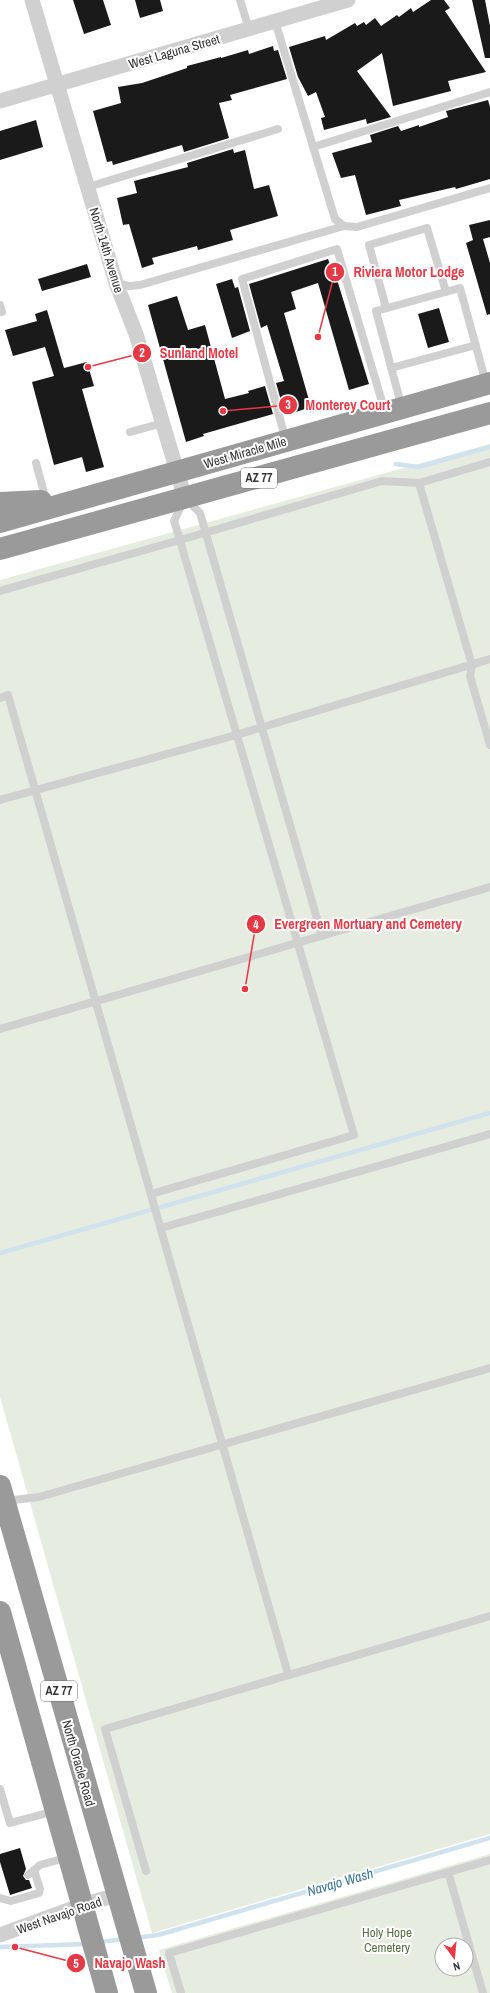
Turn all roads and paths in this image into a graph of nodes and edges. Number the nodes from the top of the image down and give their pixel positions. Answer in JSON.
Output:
{"nodes":[{"id":1,"x":32,"y":0,"type":"edge"},
{"id":2,"x":240,"y":0,"type":"edge"},
{"id":3,"x":348,"y":0,"type":"edge"},
{"id":4,"x":275,"y":21,"type":"junction"},
{"id":5,"x":249,"y":29,"type":"junction"},
{"id":6,"x":58,"y":85,"type":"junction"},
{"id":7,"x":490,"y":92,"type":"edge"},
{"id":8,"x":0,"y":102,"type":"edge"},
{"id":9,"x":278,"y":129,"type":"dead end"},
{"id":10,"x":313,"y":147,"type":"junction"},
{"id":11,"x":88,"y":187,"type":"junction"},
{"id":12,"x":490,"y":188,"type":"edge"},
{"id":13,"x":344,"y":226,"type":"junction"},
{"id":14,"x":116,"y":283,"type":"junction"},
{"id":15,"x":446,"y":292,"type":"junction"},
{"id":16,"x":0,"y":305,"type":"edge"},
{"id":17,"x":386,"y":308,"type":"junction"},
{"id":18,"x":0,"y":312,"type":"edge"},
{"id":19,"x":476,"y":345,"type":"junction"},
{"id":20,"x":392,"y":368,"type":"junction"},
{"id":21,"x":488,"y":383,"type":"edge"},
{"id":22,"x":394,"y":410,"type":"junction"},
{"id":23,"x":490,"y":413,"type":"edge"},
{"id":24,"x":163,"y":423,"type":"junction"},
{"id":25,"x":130,"y":432,"type":"dead end"},
{"id":26,"x":286,"y":441,"type":"junction"},
{"id":27,"x":490,"y":462,"type":"edge"},
{"id":28,"x":36,"y":463,"type":"dead end"},
{"id":29,"x":177,"y":472,"type":"junction"},
{"id":30,"x":419,"y":483,"type":"junction"},
{"id":31,"x":96,"y":495,"type":"junction"},
{"id":32,"x":185,"y":498,"type":"junction"},
{"id":33,"x":46,"y":500,"type":"junction"},
{"id":34,"x":0,"y":503,"type":"edge"},
{"id":35,"x":0,"y":522,"type":"edge"},
{"id":36,"x":206,"y":533,"type":"junction"},
{"id":37,"x":180,"y":540,"type":"junction"},
{"id":38,"x":0,"y":549,"type":"edge"},
{"id":39,"x":0,"y":591,"type":"edge"},
{"id":40,"x":490,"y":659,"type":"edge"},
{"id":41,"x":472,"y":665,"type":"junction"},
{"id":42,"x":0,"y":698,"type":"edge"},
{"id":43,"x":262,"y":727,"type":"junction"},
{"id":44,"x":236,"y":735,"type":"junction"},
{"id":45,"x":490,"y":746,"type":"edge"},
{"id":46,"x":36,"y":790,"type":"junction"},
{"id":47,"x":0,"y":800,"type":"edge"},
{"id":48,"x":490,"y":887,"type":"edge"},
{"id":49,"x":322,"y":936,"type":"junction"},
{"id":50,"x":296,"y":944,"type":"junction"},
{"id":51,"x":97,"y":1002,"type":"junction"},
{"id":52,"x":0,"y":1029,"type":"edge"},
{"id":53,"x":490,"y":1134,"type":"edge"},
{"id":54,"x":151,"y":1194,"type":"junction"},
{"id":55,"x":161,"y":1228,"type":"junction"},
{"id":56,"x":490,"y":1368,"type":"edge"},
{"id":57,"x":223,"y":1445,"type":"junction"},
{"id":58,"x":2,"y":1494,"type":"edge"},
{"id":59,"x":0,"y":1612,"type":"edge"},
{"id":60,"x":490,"y":1616,"type":"edge"},
{"id":61,"x":288,"y":1674,"type":"junction"},
{"id":62,"x":0,"y":1789,"type":"edge"},
{"id":63,"x":55,"y":1811,"type":"junction"},
{"id":64,"x":69,"y":1857,"type":"junction"},
{"id":65,"x":490,"y":1860,"type":"edge"},
{"id":66,"x":146,"y":1872,"type":"dead end"},
{"id":67,"x":448,"y":1872,"type":"junction"},
{"id":68,"x":117,"y":1895,"type":"junction"},
{"id":69,"x":0,"y":1898,"type":"edge"},
{"id":70,"x":82,"y":1905,"type":"junction"},
{"id":71,"x":0,"y":1935,"type":"edge"},
{"id":72,"x":107,"y":1993,"type":"edge"},
{"id":73,"x":146,"y":1993,"type":"edge"},
{"id":74,"x":181,"y":1993,"type":"edge"},
{"id":75,"x":483,"y":1993,"type":"edge"}],
"edges":[{"from":1,"to":6,"type":"street","name":"North 14th Avenue"},
{"from":2,"to":5,"type":"lane"},
{"from":3,"to":4,"type":"street","name":"West Laguna Street"},
{"from":4,"to":5,"type":"street","name":"West Laguna Street"},
{"from":4,"to":10,"type":"lane"},
{"from":5,"to":6,"type":"street","name":"West Laguna Street"},
{"from":6,"to":8,"type":"street","name":"West Laguna Street"},
{"from":6,"to":11,"type":"street","name":"North 14th Avenue"},
{"from":7,"to":10,"type":"lane"},
{"from":9,"to":11,"type":"lane"},
{"from":10,"to":13,"type":"lane"},
{"from":11,"to":14,"type":"street","name":"North 14th Avenue"},
{"from":12,"to":13,"type":"lane"},
{"from":13,"to":14,"type":"lane"},
{"from":14,"to":24,"type":"street","name":"North 14th Avenue"},
{"from":15,"to":17,"type":"lane"},
{"from":15,"to":17,"type":"lane"},
{"from":15,"to":19,"type":"lane"},
{"from":16,"to":18,"type":"lane"},
{"from":17,"to":20,"type":"lane"},
{"from":19,"to":20,"type":"lane"},
{"from":19,"to":21,"type":"lane"},
{"from":20,"to":22,"type":"lane"},
{"from":21,"to":22,"type":"highway","name":"West Miracle Mile","number":"AZ 77"},
{"from":22,"to":26,"type":"highway","name":"West Miracle Mile","number":"AZ 77"},
{"from":22,"to":26,"type":"lane"},
{"from":23,"to":32,"type":"highway","number":"AZ 77"},
{"from":24,"to":25,"type":"lane"},
{"from":24,"to":29,"type":"street","name":"North 14th Avenue"},
{"from":26,"to":29,"type":"highway","name":"West Miracle Mile","number":"AZ 77"},
{"from":27,"to":30,"type":"lane"},
{"from":28,"to":33,"type":"lane"},
{"from":29,"to":31,"type":"highway","name":"West Miracle Mile","number":"AZ 77"},
{"from":29,"to":32,"type":"street","name":"North 14th Avenue"},
{"from":30,"to":36,"type":"lane"},
{"from":30,"to":41,"type":"lane"},
{"from":31,"to":33,"type":"highway"},
{"from":31,"to":35,"type":"highway","name":"West Miracle Mile","number":"AZ 77"},
{"from":32,"to":36,"type":"lane"},
{"from":32,"to":37,"type":"lane"},
{"from":32,"to":38,"type":"highway","number":"AZ 77"},
{"from":33,"to":34,"type":"highway"},
{"from":36,"to":37,"type":"lane"},
{"from":36,"to":43,"type":"lane"},
{"from":37,"to":39,"type":"lane"},
{"from":37,"to":44,"type":"lane"},
{"from":40,"to":41,"type":"lane"},
{"from":41,"to":43,"type":"lane"},
{"from":41,"to":45,"type":"lane"},
{"from":42,"to":46,"type":"lane"},
{"from":43,"to":44,"type":"lane"},
{"from":43,"to":49,"type":"lane"},
{"from":44,"to":46,"type":"lane"},
{"from":44,"to":50,"type":"lane"},
{"from":46,"to":47,"type":"lane"},
{"from":46,"to":51,"type":"lane"},
{"from":48,"to":49,"type":"lane"},
{"from":49,"to":50,"type":"lane"},
{"from":50,"to":51,"type":"lane"},
{"from":50,"to":54,"type":"lane"},
{"from":51,"to":52,"type":"lane"},
{"from":51,"to":54,"type":"lane"},
{"from":53,"to":55,"type":"lane"},
{"from":54,"to":55,"type":"lane"},
{"from":55,"to":57,"type":"lane"},
{"from":56,"to":57,"type":"lane"},
{"from":57,"to":58,"type":"lane"},
{"from":57,"to":61,"type":"lane"},
{"from":58,"to":68,"type":"highway","name":"North Oracle Road","number":"AZ 77"},
{"from":59,"to":63,"type":"highway","number":"AZ 77"},
{"from":60,"to":61,"type":"lane"},
{"from":61,"to":66,"type":"lane"},
{"from":62,"to":63,"type":"lane"},
{"from":63,"to":64,"type":"highway","number":"AZ 77"},
{"from":64,"to":69,"type":"lane"},
{"from":64,"to":70,"type":"highway","number":"AZ 77"},
{"from":65,"to":67,"type":"lane"},
{"from":67,"to":74,"type":"lane"},
{"from":67,"to":75,"type":"lane"},
{"from":68,"to":70,"type":"street","name":"West Navajo Road"},
{"from":68,"to":73,"type":"highway","name":"North Oracle Road","number":"AZ 77"},
{"from":70,"to":71,"type":"street","name":"West Navajo Road"},
{"from":70,"to":72,"type":"highway","number":"AZ 77"}]}
